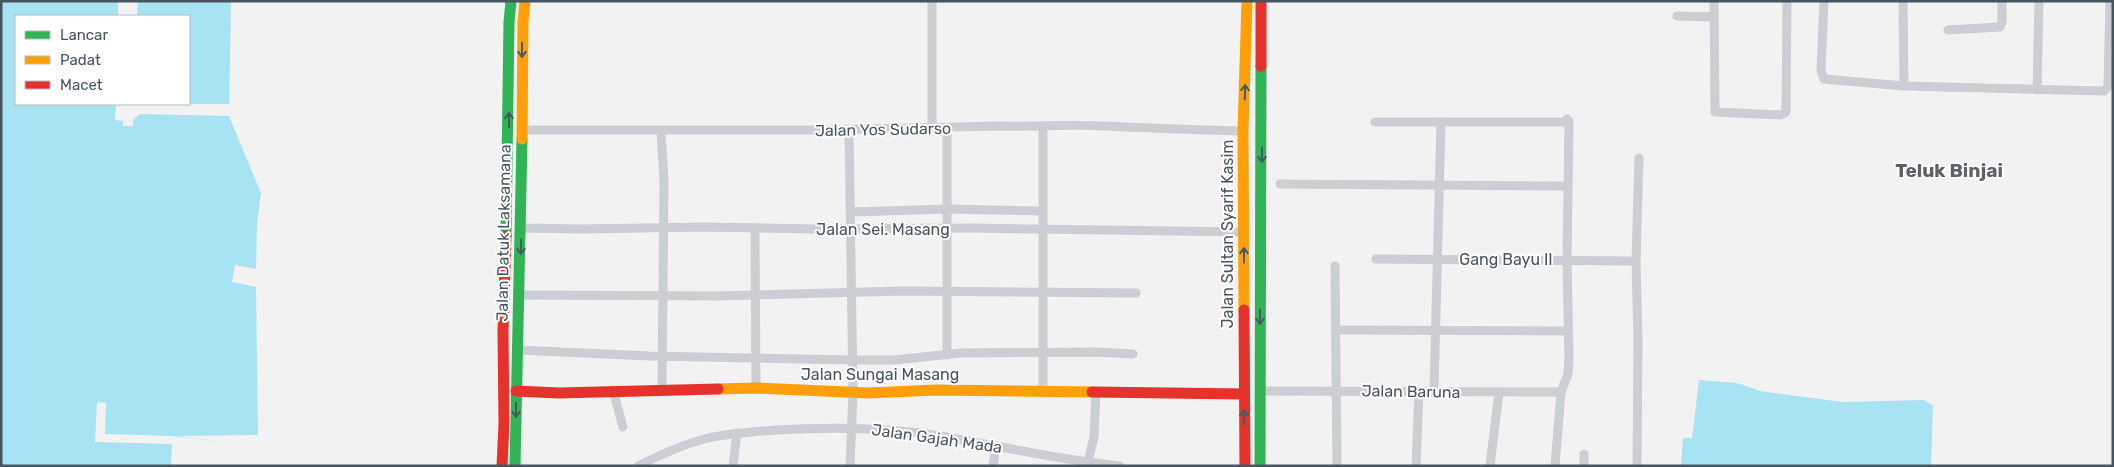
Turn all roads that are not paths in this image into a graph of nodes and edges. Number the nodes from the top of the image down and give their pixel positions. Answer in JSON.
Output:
{"nodes":[{"id":1,"x":511,"y":1,"type":"edge"},
{"id":2,"x":525,"y":1,"type":"edge"},
{"id":3,"x":932,"y":1,"type":"edge"},
{"id":4,"x":1247,"y":1,"type":"edge"},
{"id":5,"x":1261,"y":1,"type":"edge"},
{"id":6,"x":1714,"y":1,"type":"edge"},
{"id":7,"x":1787,"y":1,"type":"edge"},
{"id":8,"x":1824,"y":1,"type":"edge"},
{"id":9,"x":1903,"y":1,"type":"edge"},
{"id":10,"x":2002,"y":1,"type":"edge"},
{"id":11,"x":2039,"y":1,"type":"edge"},
{"id":12,"x":2110,"y":1,"type":"edge"},
{"id":13,"x":1677,"y":16,"type":"dead end"},
{"id":14,"x":1713,"y":17,"type":"junction"},
{"id":15,"x":509,"y":22,"type":"junction"},
{"id":16,"x":523,"y":22,"type":"junction"},
{"id":17,"x":1948,"y":30,"type":"dead end"},
{"id":18,"x":1904,"y":86,"type":"junction"},
{"id":19,"x":2037,"y":90,"type":"junction"},
{"id":20,"x":1376,"y":122,"type":"dead end"},
{"id":21,"x":1441,"y":122,"type":"junction"},
{"id":22,"x":932,"y":127,"type":"junction"},
{"id":23,"x":1043,"y":127,"type":"junction"},
{"id":24,"x":947,"y":128,"type":"junction"},
{"id":25,"x":522,"y":130,"type":"junction"},
{"id":26,"x":661,"y":130,"type":"junction"},
{"id":27,"x":849,"y":130,"type":"junction"},
{"id":28,"x":1244,"y":131,"type":"junction"},
{"id":29,"x":1639,"y":158,"type":"dead end"},
{"id":30,"x":1262,"y":184,"type":"junction"},
{"id":31,"x":1439,"y":186,"type":"junction"},
{"id":32,"x":1567,"y":186,"type":"junction"},
{"id":33,"x":912,"y":209,"type":"junction"},
{"id":34,"x":947,"y":209,"type":"junction"},
{"id":35,"x":971,"y":210,"type":"junction"},
{"id":36,"x":1043,"y":211,"type":"junction"},
{"id":37,"x":852,"y":212,"type":"junction"},
{"id":38,"x":663,"y":227,"type":"junction"},
{"id":39,"x":521,"y":228,"type":"junction"},
{"id":40,"x":755,"y":228,"type":"junction"},
{"id":41,"x":912,"y":228,"type":"junction"},
{"id":42,"x":947,"y":228,"type":"junction"},
{"id":43,"x":971,"y":228,"type":"junction"},
{"id":44,"x":1043,"y":229,"type":"junction"},
{"id":45,"x":851,"y":230,"type":"junction"},
{"id":46,"x":1244,"y":232,"type":"junction"},
{"id":47,"x":1437,"y":258,"type":"junction"},
{"id":48,"x":1376,"y":259,"type":"dead end"},
{"id":49,"x":1567,"y":259,"type":"junction"},
{"id":50,"x":1636,"y":261,"type":"junction"},
{"id":51,"x":1335,"y":266,"type":"dead end"},
{"id":52,"x":852,"y":292,"type":"junction"},
{"id":53,"x":947,"y":292,"type":"junction"},
{"id":54,"x":1043,"y":293,"type":"junction"},
{"id":55,"x":1136,"y":293,"type":"dead end"},
{"id":56,"x":663,"y":295,"type":"junction"},
{"id":57,"x":756,"y":295,"type":"junction"},
{"id":58,"x":519,"y":296,"type":"junction"},
{"id":59,"x":1337,"y":330,"type":"junction"},
{"id":60,"x":1436,"y":330,"type":"junction"},
{"id":61,"x":1568,"y":331,"type":"junction"},
{"id":62,"x":503,"y":332,"type":"junction"},
{"id":63,"x":517,"y":333,"type":"junction"},
{"id":64,"x":518,"y":350,"type":"junction"},
{"id":65,"x":947,"y":354,"type":"junction"},
{"id":66,"x":1042,"y":354,"type":"junction"},
{"id":67,"x":1133,"y":354,"type":"dead end"},
{"id":68,"x":663,"y":356,"type":"junction"},
{"id":69,"x":756,"y":358,"type":"junction"},
{"id":70,"x":852,"y":360,"type":"junction"},
{"id":71,"x":756,"y":388,"type":"junction"},
{"id":72,"x":614,"y":390,"type":"junction"},
{"id":73,"x":662,"y":390,"type":"junction"},
{"id":74,"x":1042,"y":390,"type":"junction"},
{"id":75,"x":1337,"y":390,"type":"junction"},
{"id":76,"x":516,"y":391,"type":"junction"},
{"id":77,"x":1096,"y":391,"type":"junction"},
{"id":78,"x":1260,"y":391,"type":"junction"},
{"id":79,"x":1419,"y":391,"type":"junction"},
{"id":80,"x":1434,"y":391,"type":"junction"},
{"id":81,"x":853,"y":392,"type":"junction"},
{"id":82,"x":1499,"y":392,"type":"junction"},
{"id":83,"x":1561,"y":392,"type":"junction"},
{"id":84,"x":1244,"y":394,"type":"junction"},
{"id":85,"x":623,"y":427,"type":"dead end"},
{"id":86,"x":852,"y":428,"type":"junction"},
{"id":87,"x":737,"y":433,"type":"junction"},
{"id":88,"x":996,"y":446,"type":"junction"},
{"id":89,"x":1584,"y":454,"type":"dead end"},
{"id":90,"x":1087,"y":464,"type":"edge"},
{"id":91,"x":502,"y":466,"type":"edge"},
{"id":92,"x":515,"y":466,"type":"edge"},
{"id":93,"x":638,"y":466,"type":"edge"},
{"id":94,"x":733,"y":466,"type":"edge"},
{"id":95,"x":850,"y":466,"type":"edge"},
{"id":96,"x":993,"y":466,"type":"edge"},
{"id":97,"x":1120,"y":466,"type":"edge"},
{"id":98,"x":1245,"y":466,"type":"edge"},
{"id":99,"x":1260,"y":466,"type":"edge"},
{"id":100,"x":1338,"y":466,"type":"edge"},
{"id":101,"x":1416,"y":466,"type":"edge"},
{"id":102,"x":1490,"y":466,"type":"edge"},
{"id":103,"x":1555,"y":466,"type":"edge"},
{"id":104,"x":1584,"y":466,"type":"edge"},
{"id":105,"x":1637,"y":466,"type":"edge"}],
"edges":[{"from":1,"to":15,"type":"main road","name":"Jalan Datuk Laksamana"},
{"from":2,"to":16,"type":"main road","name":"Jalan Datuk Laksamana"},
{"from":3,"to":22,"type":"street"},
{"from":28,"to":4,"type":"main road","name":"Jalan Sultan Syarif Kasim","one_way":true},
{"from":5,"to":30,"type":"main road","name":"Jalan Sultan Syarif Kasim","one_way":true},
{"from":6,"to":14,"type":"street"},
{"from":7,"to":14,"type":"street"},
{"from":8,"to":18,"type":"street"},
{"from":9,"to":18,"type":"street"},
{"from":10,"to":17,"type":"street"},
{"from":11,"to":19,"type":"street"},
{"from":12,"to":19,"type":"street"},
{"from":13,"to":14,"type":"street"},
{"from":15,"to":16,"type":"main road"},
{"from":62,"to":15,"type":"main road","name":"Jalan Datuk Laksamana","one_way":true},
{"from":16,"to":25,"type":"main road","name":"Jalan Datuk Laksamana","one_way":true},
{"from":18,"to":19,"type":"street"},
{"from":20,"to":21,"type":"street"},
{"from":21,"to":31,"type":"street"},
{"from":21,"to":32,"type":"street"},
{"from":22,"to":24,"type":"street","name":"Jalan Yos Sudarso"},
{"from":22,"to":27,"type":"street","name":"Jalan Yos Sudarso"},
{"from":23,"to":24,"type":"street","name":"Jalan Yos Sudarso"},
{"from":23,"to":28,"type":"street","name":"Jalan Yos Sudarso"},
{"from":23,"to":36,"type":"street"},
{"from":24,"to":34,"type":"street"},
{"from":25,"to":26,"type":"street","name":"Jalan Yos Sudarso"},
{"from":25,"to":39,"type":"main road","name":"Jalan Datuk Laksamana"},
{"from":26,"to":27,"type":"street","name":"Jalan Yos Sudarso"},
{"from":26,"to":38,"type":"street"},
{"from":27,"to":37,"type":"street"},
{"from":28,"to":46,"type":"main road","name":"Jalan Sultan Syarif Kasim"},
{"from":29,"to":50,"type":"street"},
{"from":30,"to":31,"type":"street"},
{"from":30,"to":78,"type":"main road","name":"Jalan Sultan Syarif Kasim","one_way":true},
{"from":31,"to":32,"type":"street"},
{"from":31,"to":47,"type":"street"},
{"from":32,"to":49,"type":"street"},
{"from":33,"to":34,"type":"street"},
{"from":33,"to":37,"type":"street"},
{"from":33,"to":41,"type":"street"},
{"from":34,"to":35,"type":"street"},
{"from":34,"to":42,"type":"street"},
{"from":35,"to":36,"type":"street"},
{"from":35,"to":43,"type":"street"},
{"from":36,"to":44,"type":"street"},
{"from":37,"to":45,"type":"street"},
{"from":38,"to":39,"type":"street","name":"Jalan Sei. Masang"},
{"from":38,"to":40,"type":"street","name":"Jalan Sei. Masang"},
{"from":38,"to":56,"type":"street"},
{"from":39,"to":58,"type":"main road","name":"Jalan Datuk Laksamana","one_way":true},
{"from":40,"to":45,"type":"street","name":"Jalan Sei. Masang"},
{"from":40,"to":57,"type":"street"},
{"from":41,"to":42,"type":"street","name":"Jalan Sei. Masang"},
{"from":41,"to":45,"type":"street","name":"Jalan Sei. Masang"},
{"from":42,"to":43,"type":"street","name":"Jalan Sei. Masang"},
{"from":42,"to":53,"type":"street"},
{"from":43,"to":44,"type":"street","name":"Jalan Sei. Masang"},
{"from":44,"to":46,"type":"street","name":"Jalan Sei. Masang"},
{"from":44,"to":54,"type":"street"},
{"from":45,"to":52,"type":"street"},
{"from":84,"to":46,"type":"main road","name":"Jalan Sultan Syarif Kasim","one_way":true},
{"from":47,"to":48,"type":"street","name":"Gang Bayu II"},
{"from":47,"to":49,"type":"street","name":"Gang Bayu II"},
{"from":47,"to":60,"type":"street"},
{"from":49,"to":50,"type":"street","name":"Gang Bayu II"},
{"from":49,"to":61,"type":"street"},
{"from":50,"to":105,"type":"street"},
{"from":51,"to":59,"type":"street"},
{"from":52,"to":53,"type":"street"},
{"from":52,"to":57,"type":"street"},
{"from":52,"to":70,"type":"street"},
{"from":53,"to":54,"type":"street"},
{"from":53,"to":65,"type":"street"},
{"from":54,"to":55,"type":"street"},
{"from":54,"to":66,"type":"street"},
{"from":56,"to":57,"type":"street"},
{"from":56,"to":58,"type":"street"},
{"from":56,"to":68,"type":"street"},
{"from":57,"to":69,"type":"street"},
{"from":58,"to":63,"type":"main road","name":"Jalan Datuk Laksamana"},
{"from":59,"to":60,"type":"street"},
{"from":59,"to":75,"type":"street"},
{"from":60,"to":61,"type":"street"},
{"from":60,"to":80,"type":"street"},
{"from":61,"to":83,"type":"street"},
{"from":62,"to":63,"type":"main road"},
{"from":62,"to":91,"type":"main road","name":"Jalan Datuk Laksamana"},
{"from":63,"to":64,"type":"main road","name":"Jalan Datuk Laksamana"},
{"from":64,"to":68,"type":"street"},
{"from":64,"to":76,"type":"main road","name":"Jalan Datuk Laksamana"},
{"from":65,"to":66,"type":"street"},
{"from":65,"to":70,"type":"street"},
{"from":66,"to":67,"type":"street"},
{"from":66,"to":74,"type":"street"},
{"from":68,"to":69,"type":"street"},
{"from":68,"to":73,"type":"street"},
{"from":69,"to":70,"type":"street"},
{"from":69,"to":71,"type":"street"},
{"from":70,"to":81,"type":"street"},
{"from":71,"to":73,"type":"main road","name":"Jalan Sungai Masang"},
{"from":71,"to":81,"type":"main road","name":"Jalan Sungai Masang"},
{"from":72,"to":73,"type":"main road","name":"Jalan Sungai Masang"},
{"from":72,"to":76,"type":"main road","name":"Jalan Sungai Masang"},
{"from":72,"to":85,"type":"street"},
{"from":74,"to":77,"type":"main road","name":"Jalan Sungai Masang"},
{"from":74,"to":81,"type":"main road","name":"Jalan Sungai Masang"},
{"from":75,"to":78,"type":"street","name":"Jalan Baruna"},
{"from":75,"to":79,"type":"street","name":"Jalan Baruna"},
{"from":75,"to":100,"type":"street"},
{"from":76,"to":92,"type":"main road","name":"Jalan Datuk Laksamana","one_way":true},
{"from":77,"to":84,"type":"main road","name":"Jalan Sungai Masang"},
{"from":77,"to":90,"type":"street"},
{"from":78,"to":99,"type":"main road","name":"Jalan Sultan Syarif Kasim"},
{"from":79,"to":80,"type":"street","name":"Jalan Baruna"},
{"from":79,"to":101,"type":"street"},
{"from":80,"to":82,"type":"street","name":"Jalan Baruna"},
{"from":81,"to":86,"type":"street"},
{"from":82,"to":83,"type":"street","name":"Jalan Baruna"},
{"from":82,"to":102,"type":"street"},
{"from":83,"to":103,"type":"street"},
{"from":98,"to":84,"type":"main road","name":"Jalan Sultan Syarif Kasim","one_way":true},
{"from":86,"to":87,"type":"street","name":"Jalan Gajah Mada"},
{"from":86,"to":88,"type":"street","name":"Jalan Gajah Mada"},
{"from":86,"to":95,"type":"street"},
{"from":87,"to":93,"type":"street","name":"Jalan Gajah Mada"},
{"from":87,"to":94,"type":"street"},
{"from":88,"to":90,"type":"street","name":"Jalan Gajah Mada"},
{"from":88,"to":96,"type":"street"},
{"from":89,"to":104,"type":"street"},
{"from":90,"to":97,"type":"street","name":"Jalan Gajah Mada"}]}
